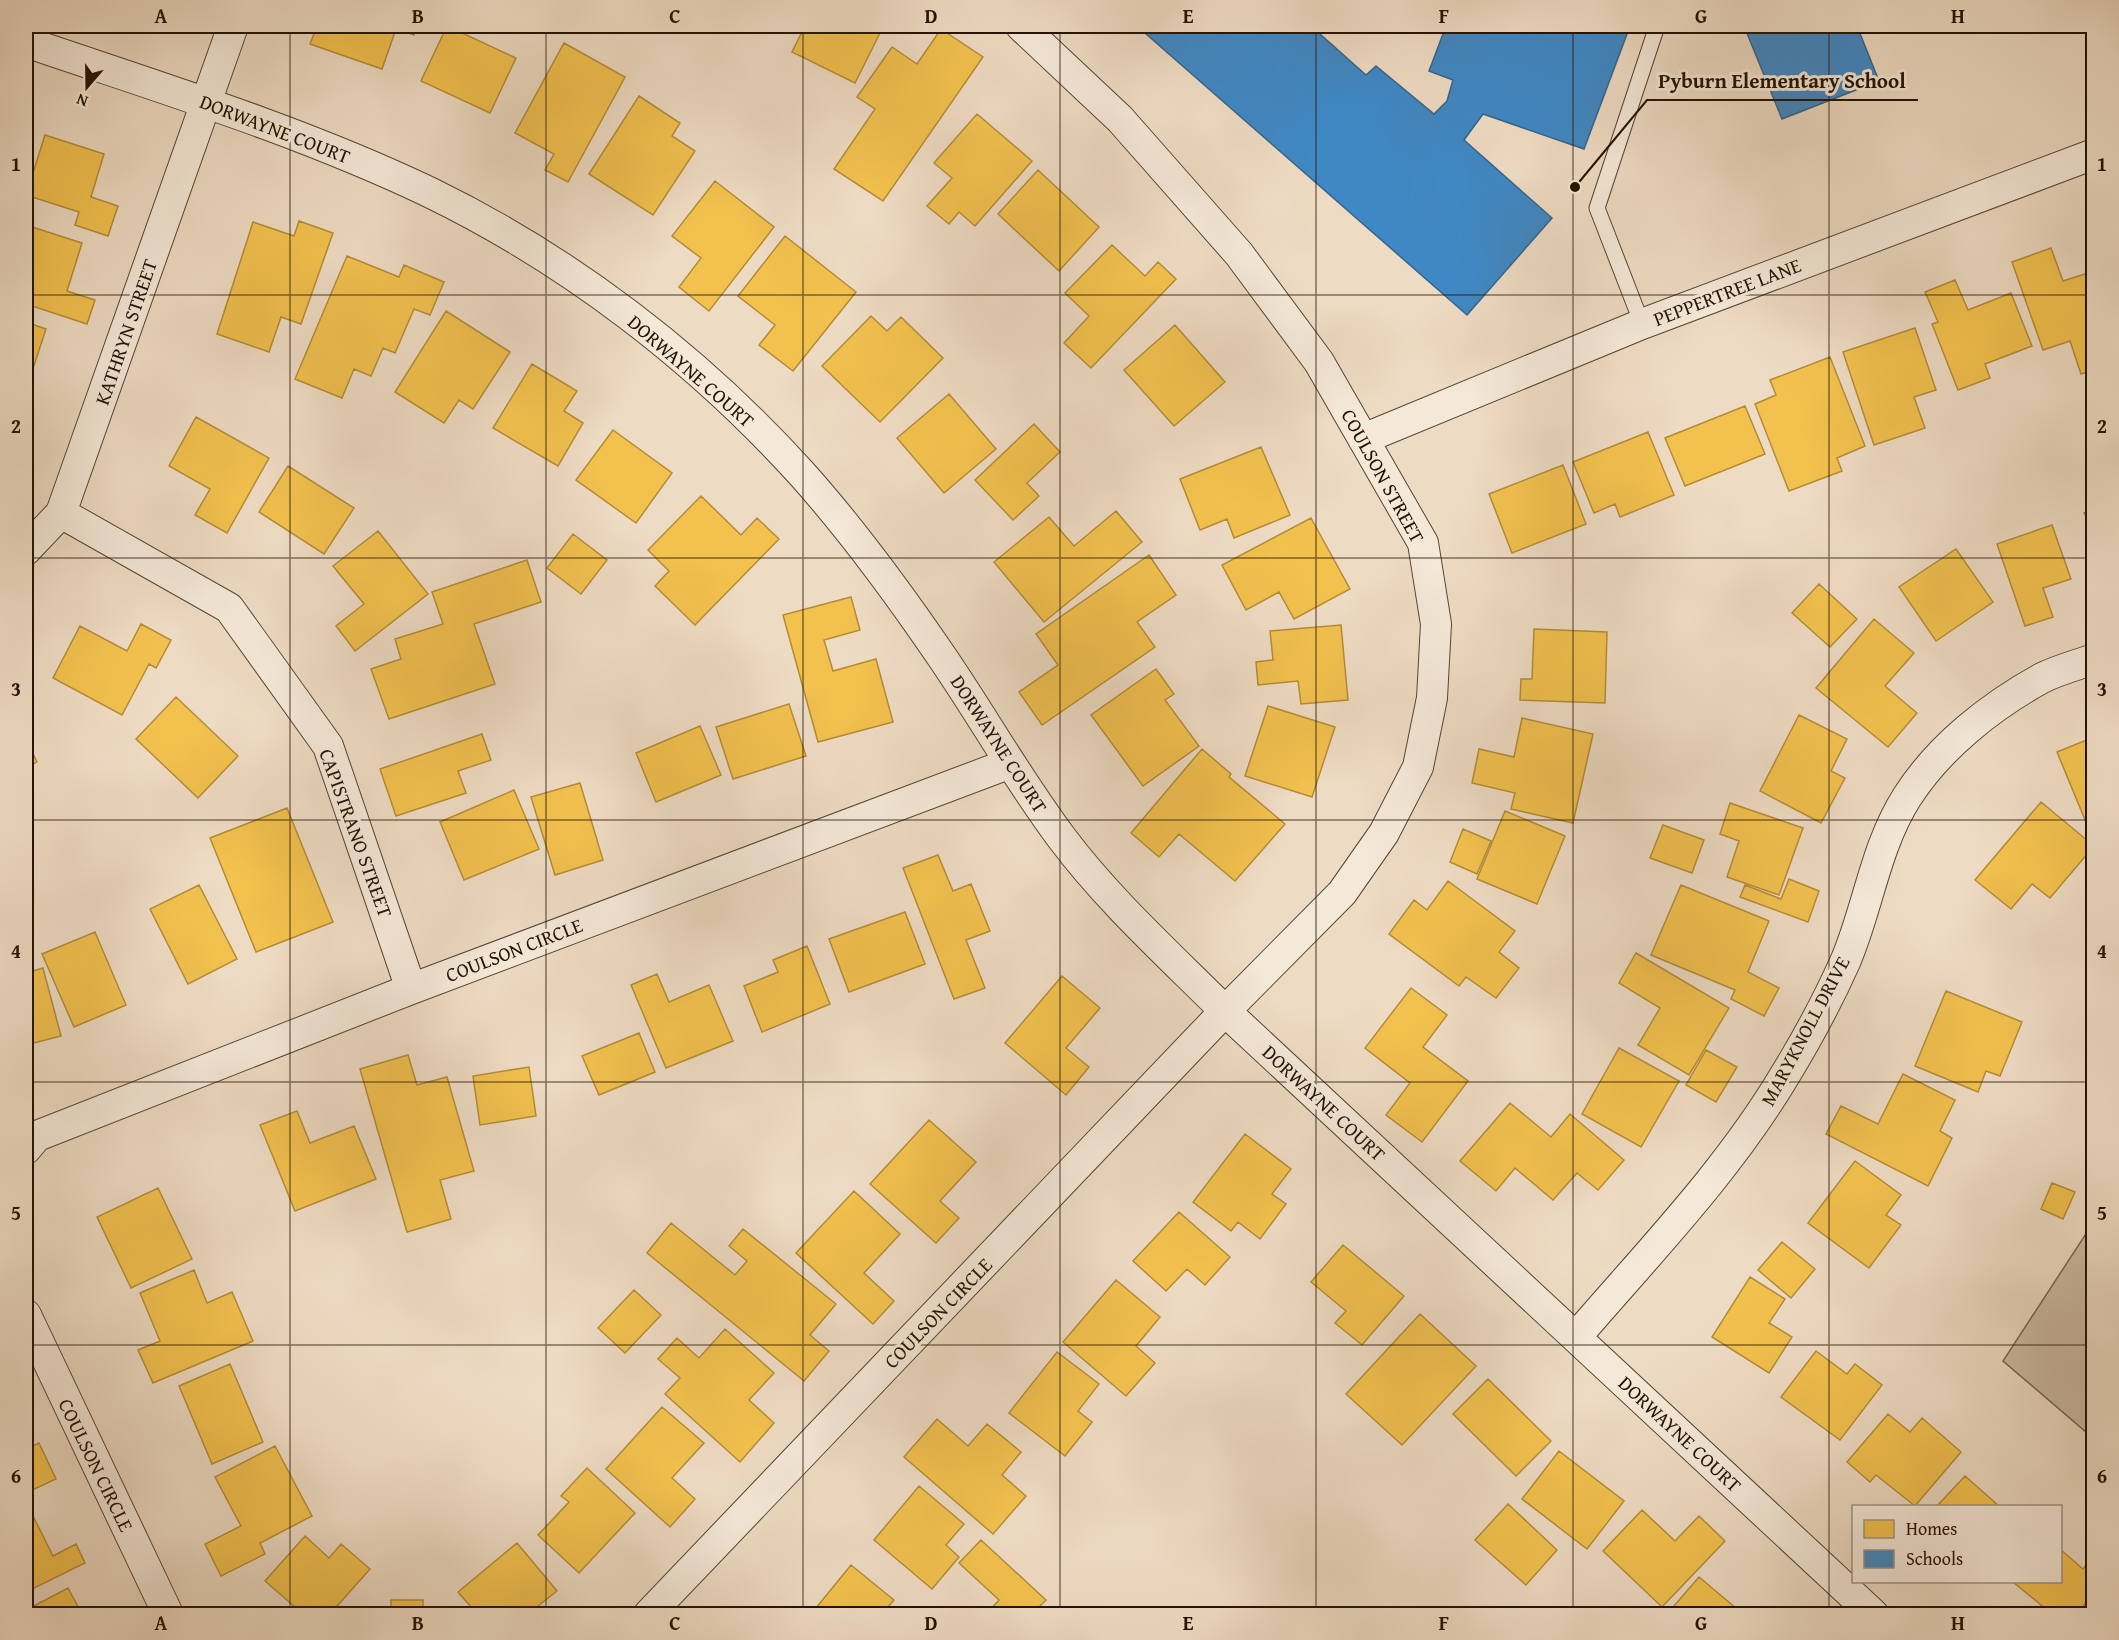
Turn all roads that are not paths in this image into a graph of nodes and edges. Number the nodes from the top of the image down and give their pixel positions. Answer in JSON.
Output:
{"nodes":[{"id":1,"x":233,"y":26,"type":"edge"},
{"id":2,"x":1021,"y":26,"type":"edge"},
{"id":3,"x":1657,"y":26,"type":"edge"},
{"id":4,"x":26,"y":42,"type":"edge"},
{"id":5,"x":207,"y":103,"type":"junction"},
{"id":6,"x":2094,"y":154,"type":"edge"},
{"id":7,"x":1642,"y":324,"type":"junction"},
{"id":8,"x":1363,"y":439,"type":"junction"},
{"id":9,"x":61,"y":513,"type":"junction"},
{"id":10,"x":26,"y":550,"type":"edge"},
{"id":11,"x":2094,"y":659,"type":"edge"},
{"id":12,"x":1008,"y":764,"type":"junction"},
{"id":13,"x":411,"y":989,"type":"junction"},
{"id":14,"x":1225,"y":1011,"type":"junction"},
{"id":15,"x":26,"y":1149,"type":"edge"},
{"id":16,"x":26,"y":1315,"type":"edge"},
{"id":17,"x":1576,"y":1337,"type":"junction"},
{"id":18,"x":168,"y":1614,"type":"edge"},
{"id":19,"x":649,"y":1614,"type":"edge"},
{"id":20,"x":1873,"y":1614,"type":"edge"}],
"edges":[{"from":1,"to":5,"type":"street","name":"KATHRYN STREET"},
{"from":2,"to":8,"type":"street","name":"COULSON STREET"},
{"from":3,"to":7,"type":"lane"},
{"from":4,"to":5,"type":"street","name":"DORWAYNE COURT"},
{"from":5,"to":9,"type":"street","name":"KATHRYN STREET"},
{"from":5,"to":12,"type":"street","name":"DORWAYNE COURT"},
{"from":6,"to":7,"type":"street","name":"PEPPERTREE LANE"},
{"from":7,"to":8,"type":"street","name":"PEPPERTREE LANE"},
{"from":8,"to":14,"type":"street","name":"COULSON STREET"},
{"from":9,"to":10,"type":"street","name":"KATHRYN STREET"},
{"from":9,"to":13,"type":"street","name":"CAPISTRANO STREET"},
{"from":11,"to":17,"type":"street","name":"MARYKNOLL DRIVE"},
{"from":12,"to":13,"type":"street","name":"COULSON CIRCLE"},
{"from":12,"to":14,"type":"street","name":"DORWAYNE COURT"},
{"from":13,"to":15,"type":"street","name":"COULSON CIRCLE"},
{"from":14,"to":17,"type":"street","name":"DORWAYNE COURT"},
{"from":14,"to":19,"type":"street","name":"COULSON CIRCLE"},
{"from":16,"to":18,"type":"street","name":"COULSON CIRCLE"},
{"from":17,"to":20,"type":"street","name":"DORWAYNE COURT"}]}
